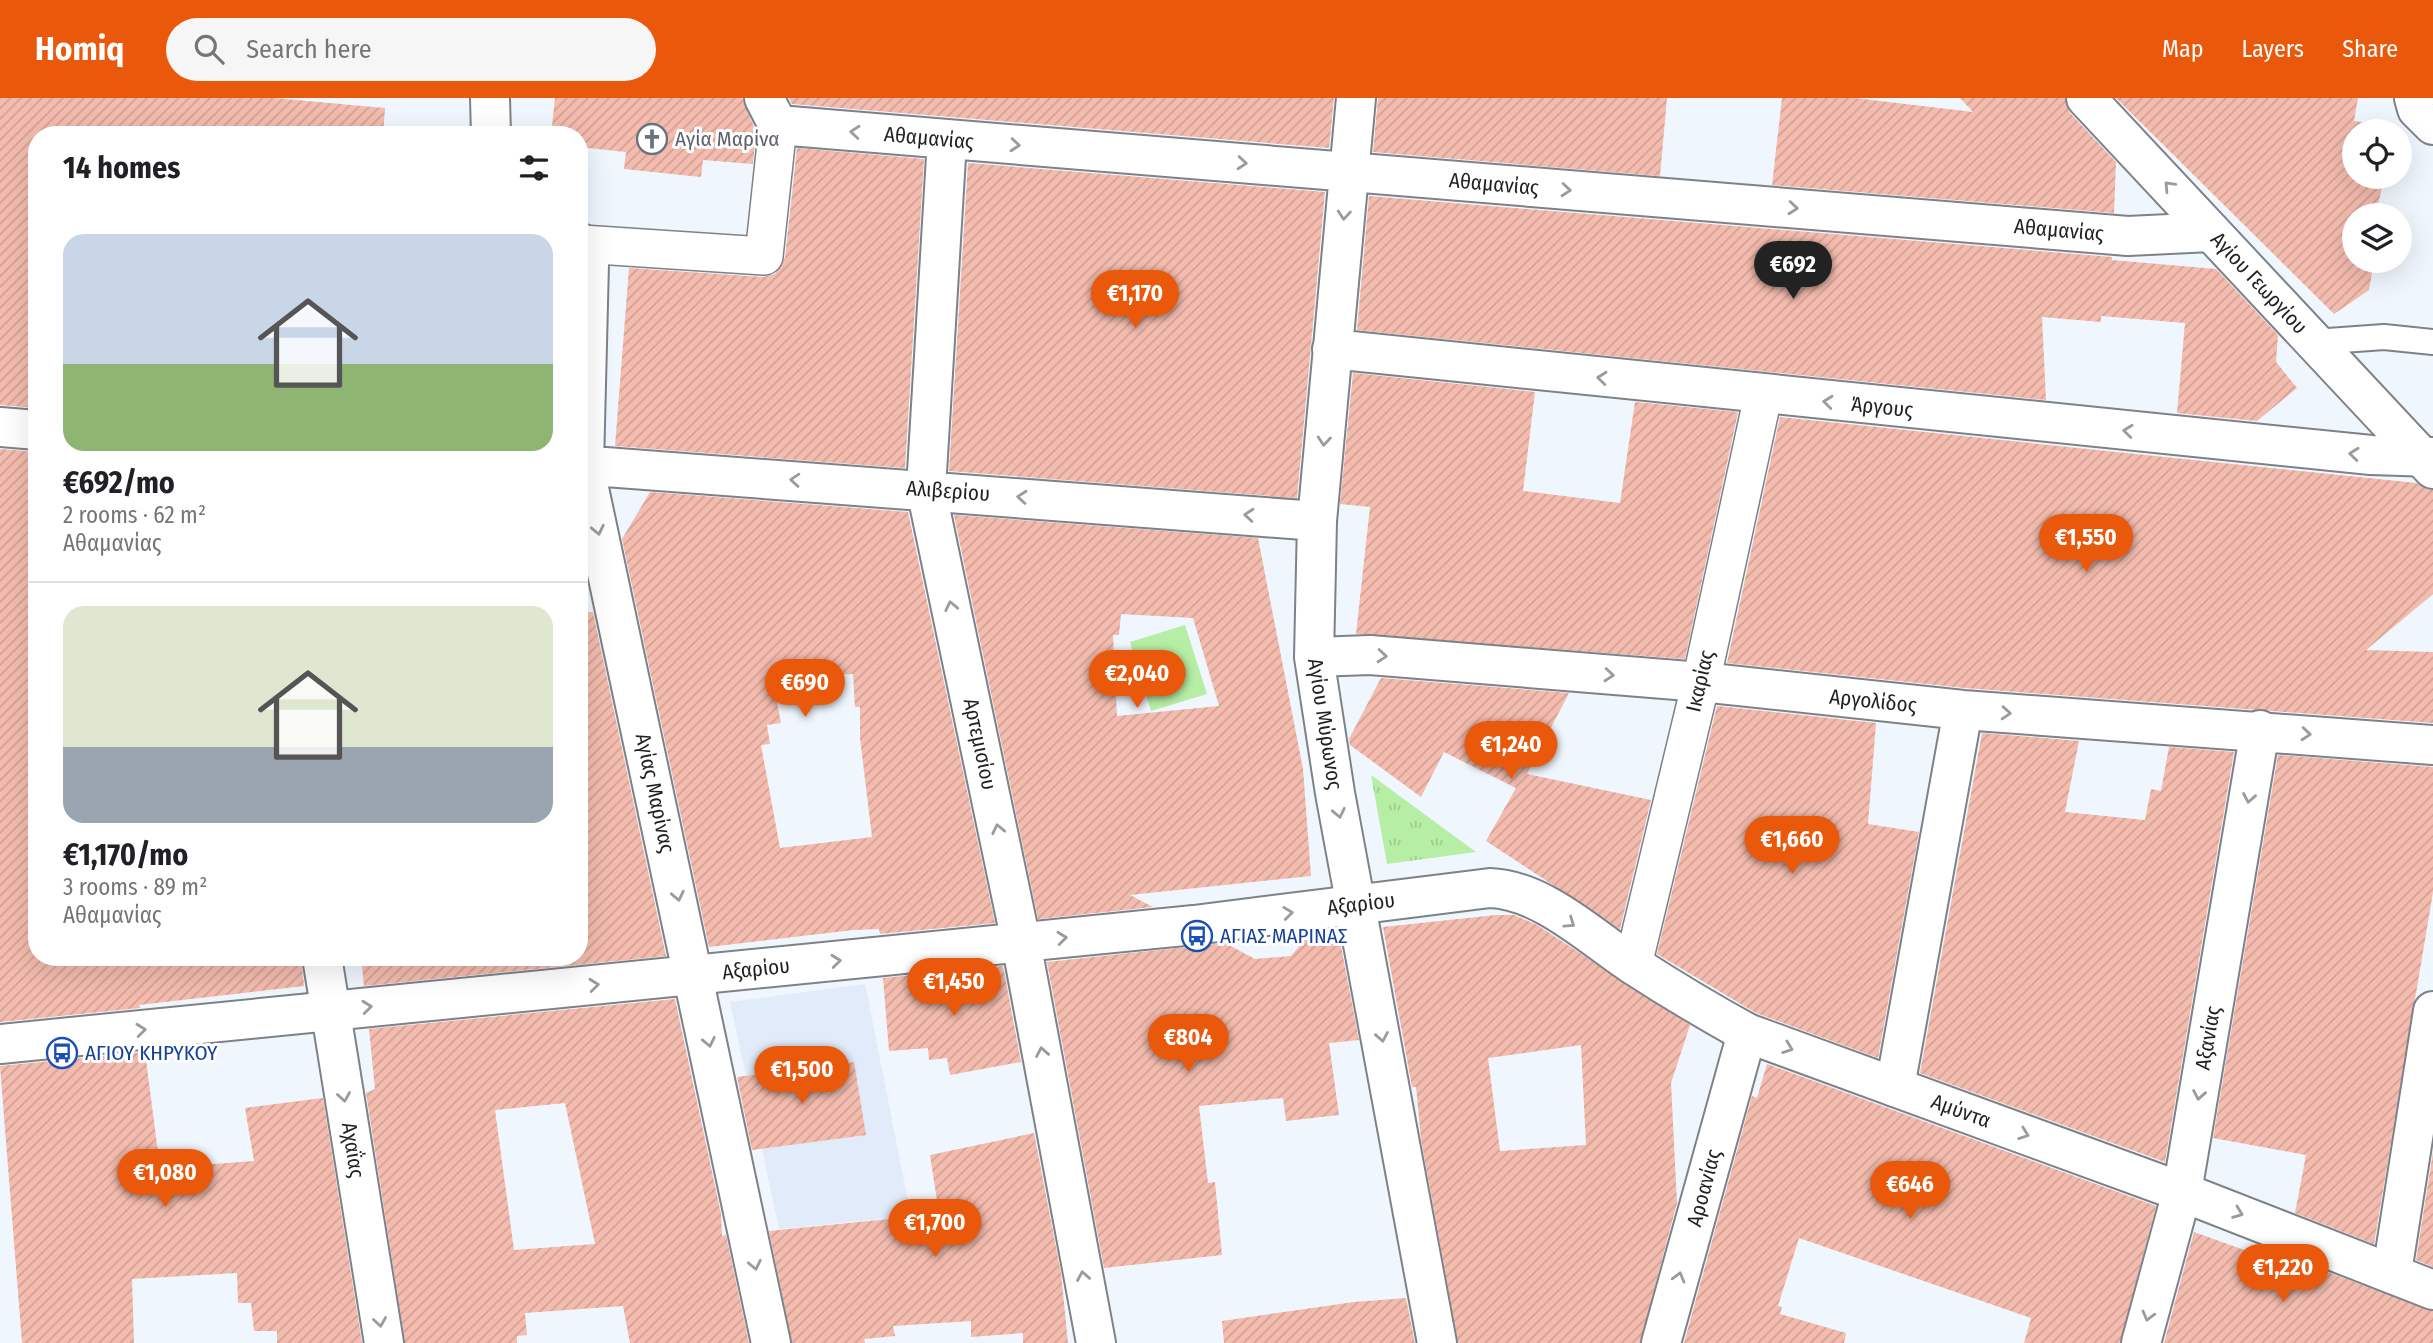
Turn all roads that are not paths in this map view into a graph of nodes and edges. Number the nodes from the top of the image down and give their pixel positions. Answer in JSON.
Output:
{"nodes":[{"id":1,"x":490,"y":98,"type":"edge"},
{"id":2,"x":1356,"y":98,"type":"edge"},
{"id":3,"x":2086,"y":98,"type":"edge"},
{"id":4,"x":771,"y":112,"type":"edge"},
{"id":5,"x":491,"y":126,"type":"edge"},
{"id":6,"x":947,"y":140,"type":"junction"},
{"id":7,"x":1348,"y":172,"type":"junction"},
{"id":8,"x":2211,"y":232,"type":"junction"},
{"id":9,"x":588,"y":244,"type":"edge"},
{"id":10,"x":588,"y":260,"type":"edge"},
{"id":11,"x":588,"y":292,"type":"edge"},
{"id":12,"x":2314,"y":342,"type":"junction"},
{"id":13,"x":2433,"y":342,"type":"edge"},
{"id":14,"x":1332,"y":349,"type":"junction"},
{"id":15,"x":1763,"y":396,"type":"junction"},
{"id":16,"x":0,"y":427,"type":"edge"},
{"id":17,"x":28,"y":429,"type":"edge"},
{"id":18,"x":2429,"y":461,"type":"edge"},
{"id":19,"x":588,"y":465,"type":"edge"},
{"id":20,"x":926,"y":489,"type":"junction"},
{"id":21,"x":588,"y":492,"type":"edge"},
{"id":22,"x":1317,"y":521,"type":"junction"},
{"id":23,"x":1314,"y":657,"type":"junction"},
{"id":24,"x":1701,"y":682,"type":"junction"},
{"id":25,"x":1963,"y":710,"type":"junction"},
{"id":26,"x":2260,"y":730,"type":"junction"},
{"id":27,"x":2433,"y":745,"type":"edge"},
{"id":28,"x":1511,"y":889,"type":"joint"},
{"id":29,"x":1358,"y":905,"type":"junction"},
{"id":30,"x":1021,"y":942,"type":"junction"},
{"id":31,"x":1633,"y":965,"type":"junction"},
{"id":32,"x":323,"y":966,"type":"edge"},
{"id":33,"x":695,"y":975,"type":"junction"},
{"id":34,"x":330,"y":1011,"type":"junction"},
{"id":35,"x":2433,"y":1011,"type":"edge"},
{"id":36,"x":1747,"y":1033,"type":"junction"},
{"id":37,"x":0,"y":1044,"type":"edge"},
{"id":38,"x":1895,"y":1087,"type":"junction"},
{"id":39,"x":2182,"y":1192,"type":"junction"},
{"id":40,"x":2392,"y":1272,"type":"junction"},
{"id":41,"x":2433,"y":1290,"type":"edge"},
{"id":42,"x":384,"y":1343,"type":"edge"},
{"id":43,"x":771,"y":1343,"type":"edge"},
{"id":44,"x":1096,"y":1343,"type":"edge"},
{"id":45,"x":1437,"y":1343,"type":"edge"},
{"id":46,"x":1661,"y":1343,"type":"edge"},
{"id":47,"x":2141,"y":1343,"type":"edge"}],
"edges":[{"from":1,"to":5,"type":"street"},
{"from":2,"to":7,"type":"street","name":"Αγίου Μύρωνος"},
{"from":8,"to":3,"type":"street","name":"Αγίου Γεωργίου","one_way":true},
{"from":6,"to":4,"type":"street","name":"Αθαμανίας","one_way":true},
{"from":4,"to":9,"type":"street"},
{"from":6,"to":7,"type":"street","name":"Αθαμανίας","one_way":true},
{"from":6,"to":20,"type":"street","name":"Αρτεμισίου"},
{"from":7,"to":8,"type":"street","name":"Αθαμανίας","one_way":true},
{"from":7,"to":14,"type":"street","name":"Αγίου Μύρωνος","one_way":true},
{"from":8,"to":12,"type":"street","name":"Αγίου Γεωργίου"},
{"from":10,"to":11,"type":"street","name":"Αγίας Μαρίνας"},
{"from":12,"to":13,"type":"lane"},
{"from":12,"to":18,"type":"street","name":"Αγίου Γεωργίου"},
{"from":15,"to":14,"type":"street","name":"Άργους","one_way":true},
{"from":14,"to":22,"type":"street","name":"Αγίου Μύρωνος","one_way":true},
{"from":18,"to":15,"type":"street","name":"Άργους","one_way":true},
{"from":15,"to":24,"type":"street","name":"Ικαρίας"},
{"from":16,"to":17,"type":"street"},
{"from":20,"to":19,"type":"street","name":"Αλιβερίου","one_way":true},
{"from":22,"to":20,"type":"street","name":"Αλιβερίου","one_way":true},
{"from":30,"to":20,"type":"street","name":"Αρτεμισίου","one_way":true},
{"from":21,"to":33,"type":"street","name":"Αγίας Μαρίνας","one_way":true},
{"from":22,"to":23,"type":"street","name":"Αγίου Μύρωνος"},
{"from":23,"to":24,"type":"street","name":"Αργολίδος","one_way":true},
{"from":23,"to":29,"type":"street","name":"Αγίου Μύρωνος","one_way":true},
{"from":24,"to":25,"type":"street","name":"Αργολίδος"},
{"from":24,"to":31,"type":"street","name":"Ικαρίας"},
{"from":25,"to":26,"type":"street","name":"Αργολίδος","one_way":true},
{"from":25,"to":38,"type":"street"},
{"from":26,"to":27,"type":"street","name":"Αργολίδος","one_way":true},
{"from":26,"to":39,"type":"street","name":"Αξανίας","one_way":true},
{"from":28,"to":29,"type":"street","name":"Αξαρίου"},
{"from":28,"to":31,"type":"street","name":"Αμύντα","one_way":true},
{"from":30,"to":29,"type":"street","name":"Αξαρίου","one_way":true},
{"from":29,"to":45,"type":"street","name":"Αγίου Μύρωνος","one_way":true},
{"from":33,"to":30,"type":"street","name":"Αξαρίου","one_way":true},
{"from":44,"to":30,"type":"street","name":"Αρτεμισίου","one_way":true},
{"from":31,"to":36,"type":"street","name":"Αμύντα"},
{"from":32,"to":34,"type":"street","name":"Αχαΐας"},
{"from":34,"to":33,"type":"street","name":"Αξαρίου","one_way":true},
{"from":33,"to":43,"type":"street","name":"Αγίας Μαρίνας","one_way":true},
{"from":37,"to":34,"type":"street","name":"Αξαρίου","one_way":true},
{"from":34,"to":42,"type":"street","name":"Αχαΐας","one_way":true},
{"from":35,"to":40,"type":"street"},
{"from":36,"to":38,"type":"street","name":"Αμύντα","one_way":true},
{"from":46,"to":36,"type":"street","name":"Αροανίας","one_way":true},
{"from":38,"to":39,"type":"street","name":"Αμύντα","one_way":true},
{"from":39,"to":40,"type":"street","name":"Αμύντα","one_way":true},
{"from":39,"to":47,"type":"street","name":"Αξανίας","one_way":true},
{"from":40,"to":41,"type":"street","name":"Αμύντα"}]}
